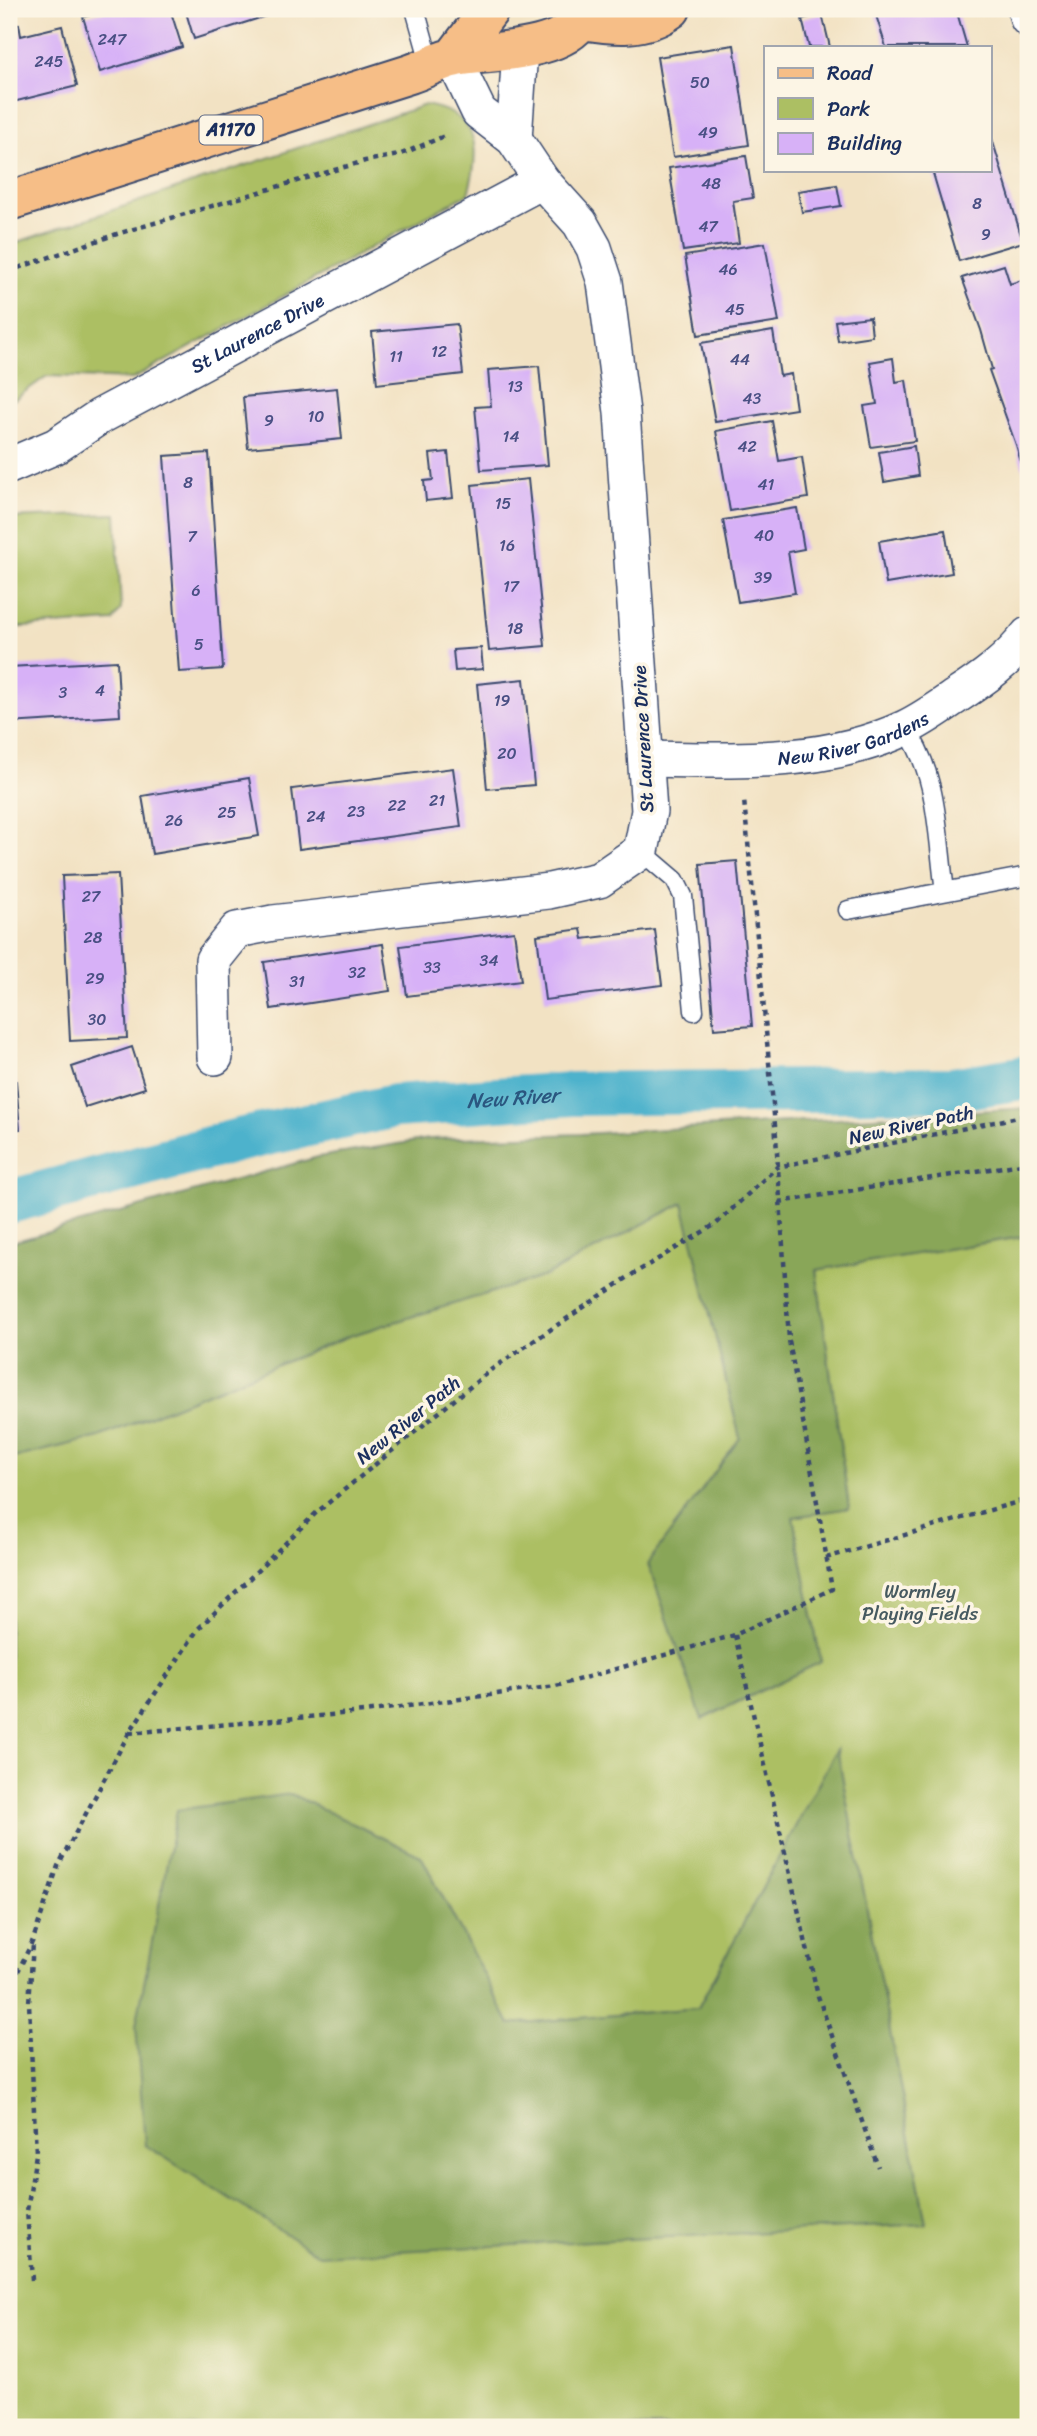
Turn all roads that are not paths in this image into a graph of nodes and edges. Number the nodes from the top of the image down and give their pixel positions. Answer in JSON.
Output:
{"nodes":[{"id":1,"x":415,"y":9,"type":"edge"},
{"id":2,"x":490,"y":9,"type":"edge"},
{"id":3,"x":671,"y":9,"type":"edge"},
{"id":4,"x":1025,"y":9,"type":"edge"},
{"id":5,"x":577,"y":14,"type":"edge"},
{"id":6,"x":1028,"y":19,"type":"edge"},
{"id":7,"x":520,"y":50,"type":"junction"},
{"id":8,"x":442,"y":62,"type":"junction"},
{"id":9,"x":514,"y":138,"type":"junction"},
{"id":10,"x":542,"y":181,"type":"junction"},
{"id":11,"x":9,"y":201,"type":"edge"},
{"id":12,"x":9,"y":466,"type":"edge"},
{"id":13,"x":1028,"y":635,"type":"edge"},
{"id":14,"x":905,"y":728,"type":"junction"},
{"id":15,"x":646,"y":759,"type":"junction"},
{"id":16,"x":640,"y":851,"type":"junction"},
{"id":17,"x":1028,"y":876,"type":"edge"},
{"id":18,"x":944,"y":891,"type":"junction"},
{"id":19,"x":848,"y":910,"type":"dead end"},
{"id":20,"x":694,"y":1011,"type":"dead end"},
{"id":21,"x":215,"y":1057,"type":"dead end"}],
"edges":[{"from":1,"to":8,"type":"lane"},
{"from":2,"to":8,"type":"main road"},
{"from":3,"to":5,"type":"main road"},
{"from":4,"to":6,"type":"street"},
{"from":5,"to":7,"type":"main road","number":"A1170"},
{"from":7,"to":8,"type":"main road","number":"A1170"},
{"from":7,"to":9,"type":"street"},
{"from":8,"to":9,"type":"street","name":"St Laurence Drive"},
{"from":8,"to":11,"type":"main road","number":"A1170"},
{"from":9,"to":10,"type":"street","name":"St Laurence Drive"},
{"from":10,"to":12,"type":"street","name":"St Laurence Drive"},
{"from":10,"to":15,"type":"street","name":"St Laurence Drive"},
{"from":13,"to":14,"type":"street","name":"New River Gardens"},
{"from":14,"to":15,"type":"street","name":"New River Gardens"},
{"from":14,"to":18,"type":"lane"},
{"from":15,"to":16,"type":"street","name":"St Laurence Drive"},
{"from":16,"to":20,"type":"lane"},
{"from":16,"to":21,"type":"street"},
{"from":17,"to":18,"type":"lane"},
{"from":18,"to":19,"type":"lane"}]}
